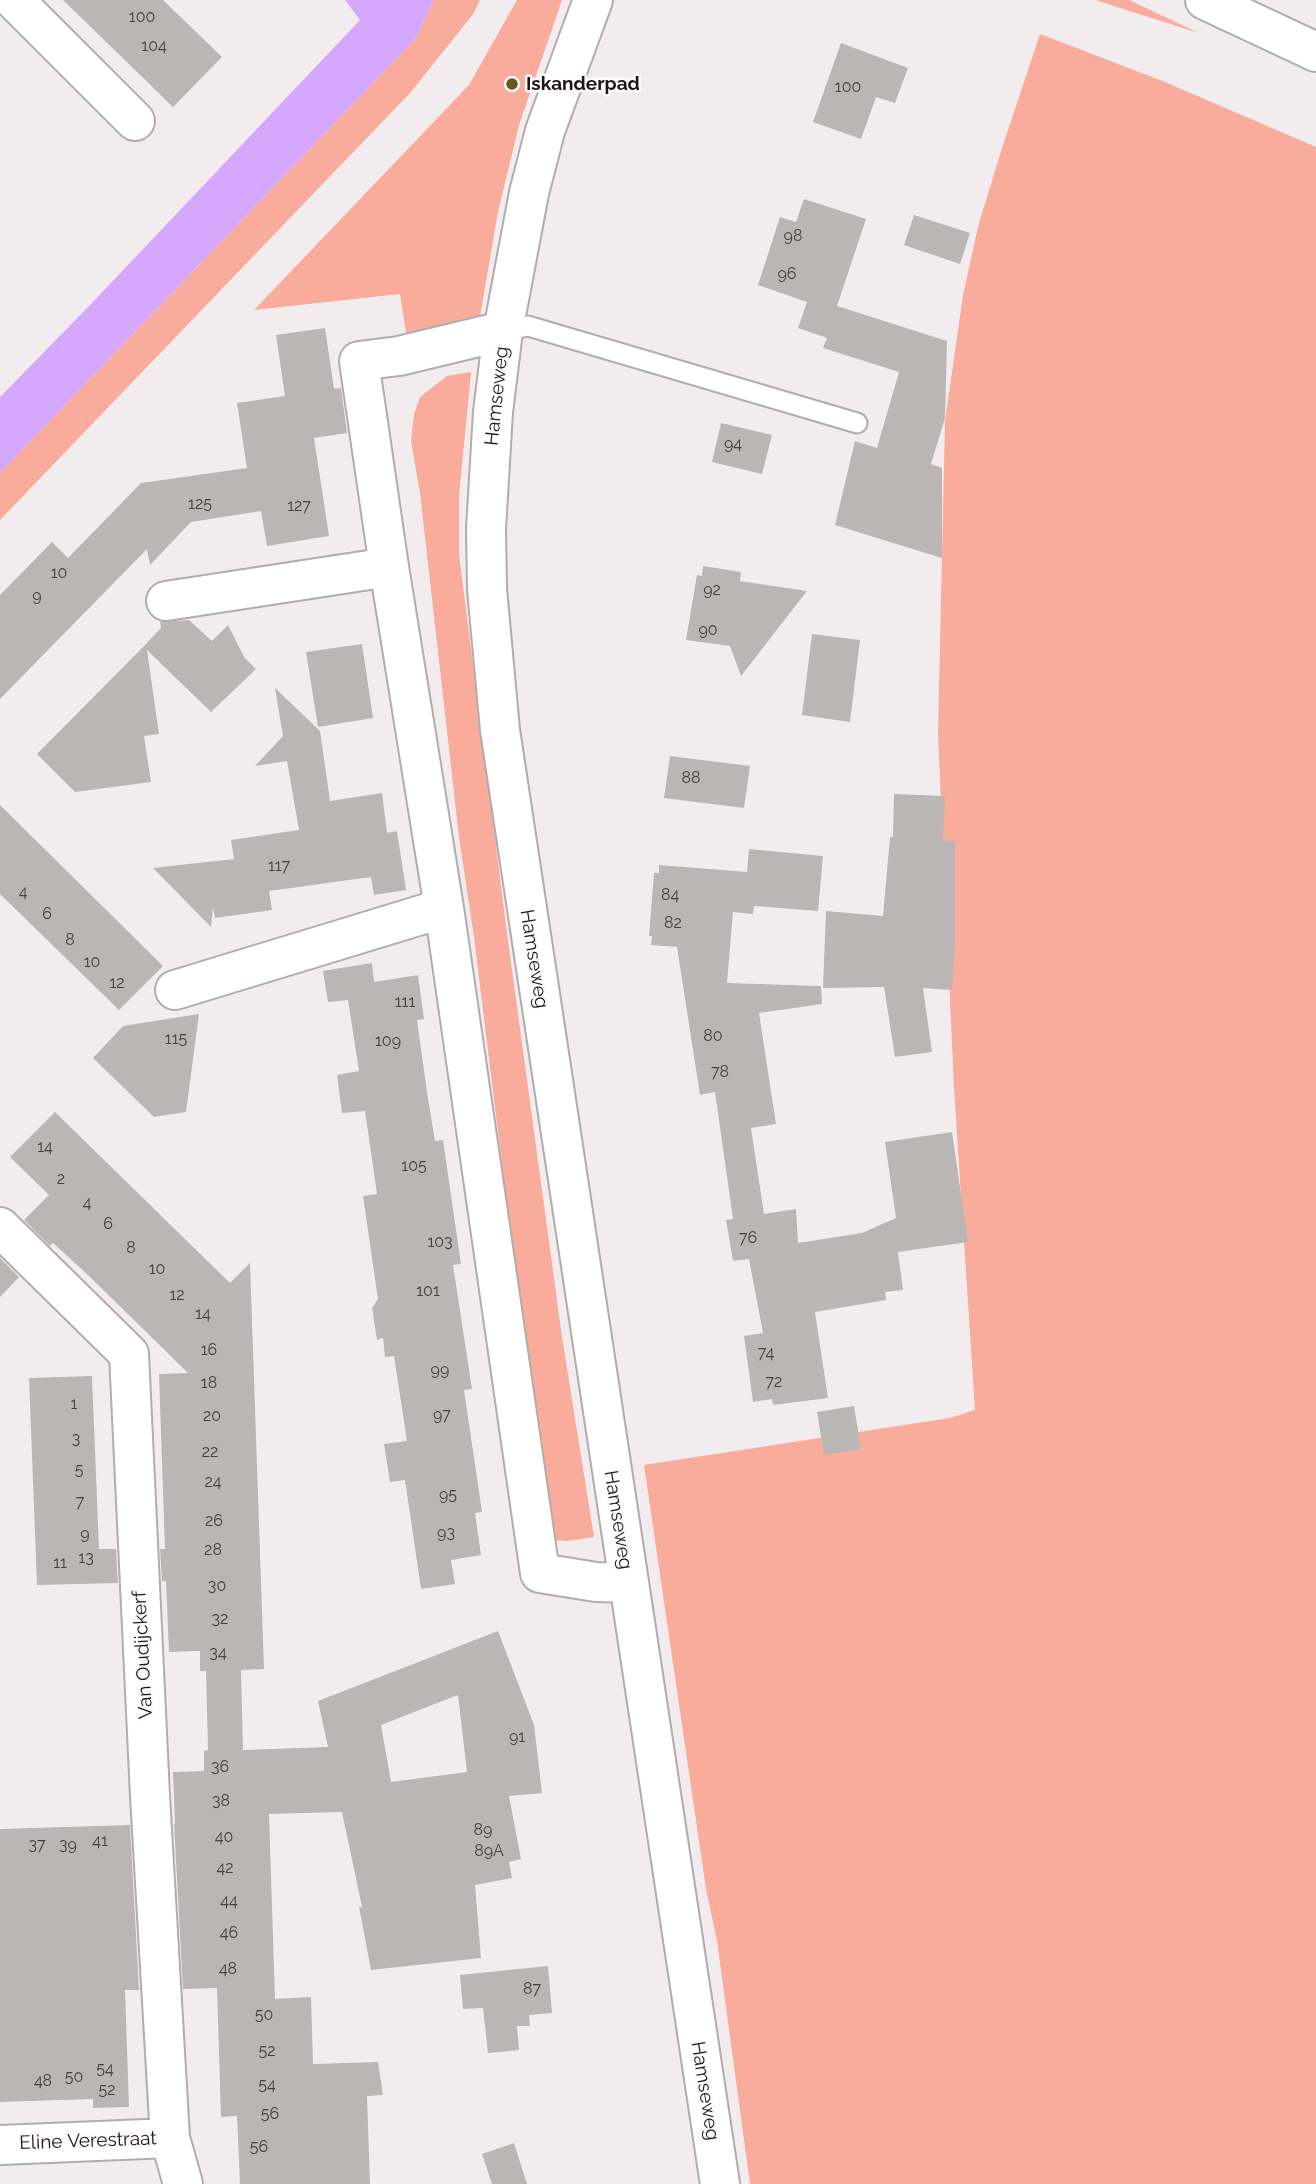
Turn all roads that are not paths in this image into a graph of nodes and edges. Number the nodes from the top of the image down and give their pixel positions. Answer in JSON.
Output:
{"nodes":[{"id":1,"x":14,"y":0,"type":"edge"},
{"id":2,"x":593,"y":0,"type":"edge"},
{"id":3,"x":1205,"y":0,"type":"edge"},
{"id":4,"x":1316,"y":52,"type":"edge"},
{"id":5,"x":135,"y":121,"type":"dead end"},
{"id":6,"x":503,"y":331,"type":"junction"},
{"id":7,"x":857,"y":423,"type":"dead end"},
{"id":8,"x":389,"y":567,"type":"junction"},
{"id":9,"x":166,"y":601,"type":"dead end"},
{"id":10,"x":444,"y":908,"type":"junction"},
{"id":11,"x":175,"y":990,"type":"dead end"},
{"id":12,"x":0,"y":1227,"type":"edge"},
{"id":13,"x":612,"y":1583,"type":"junction"},
{"id":14,"x":170,"y":2138,"type":"junction"},
{"id":15,"x":0,"y":2145,"type":"edge"},
{"id":16,"x":183,"y":2184,"type":"edge"},
{"id":17,"x":720,"y":2184,"type":"edge"}],
"edges":[{"from":1,"to":5,"type":"street"},
{"from":2,"to":6,"type":"street","name":"Hamseweg"},
{"from":3,"to":4,"type":"street"},
{"from":6,"to":7,"type":"lane"},
{"from":6,"to":8,"type":"street","name":"Hamseweg"},
{"from":6,"to":13,"type":"street","name":"Hamseweg"},
{"from":8,"to":9,"type":"street"},
{"from":8,"to":10,"type":"street","name":"Hamseweg"},
{"from":10,"to":11,"type":"street"},
{"from":10,"to":13,"type":"street","name":"Hamseweg"},
{"from":12,"to":14,"type":"street","name":"Van Oudijckerf"},
{"from":13,"to":17,"type":"street","name":"Hamseweg"},
{"from":14,"to":15,"type":"street","name":"Eline Verestraat"},
{"from":14,"to":16,"type":"street","name":"Eline Verestraat"}]}
